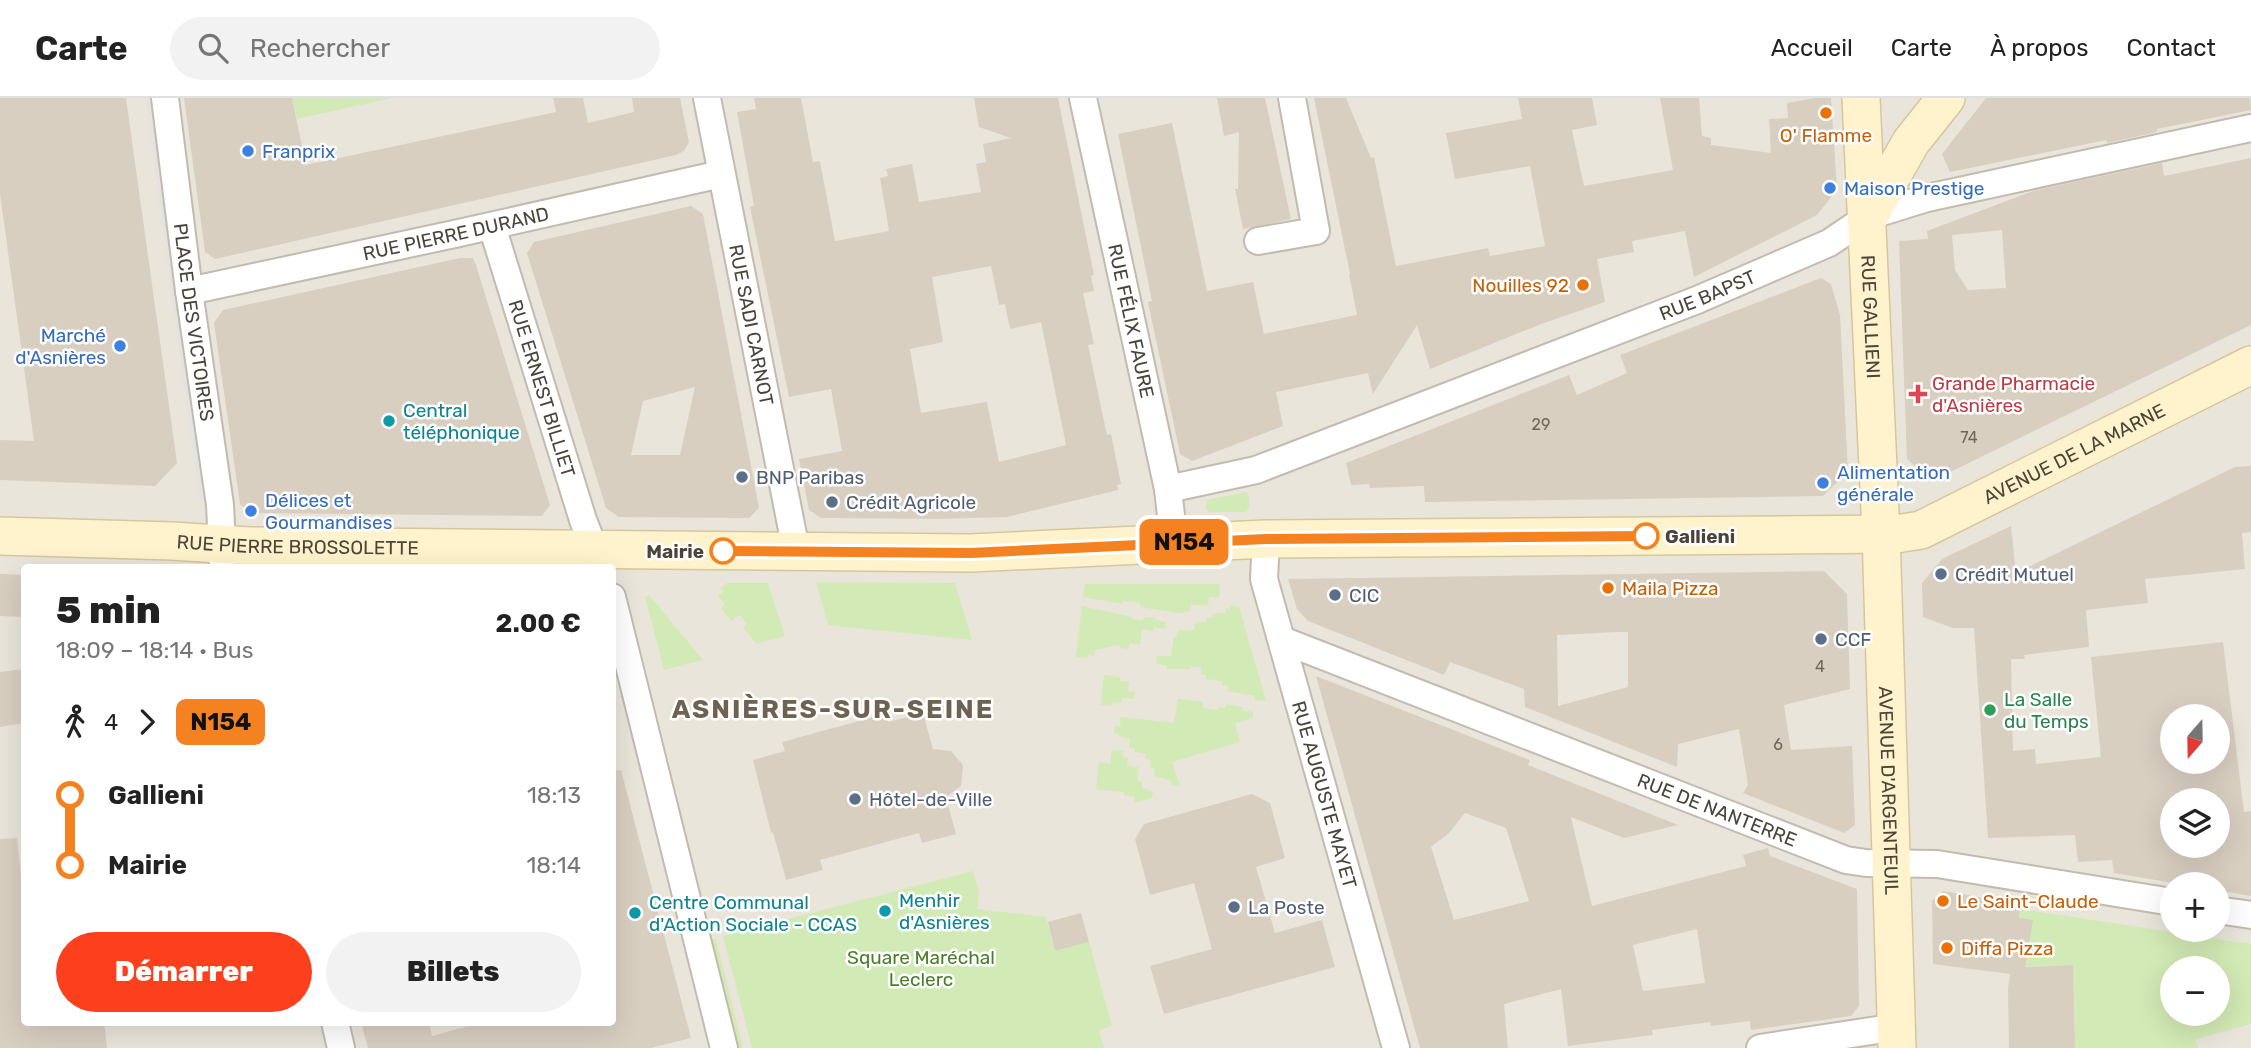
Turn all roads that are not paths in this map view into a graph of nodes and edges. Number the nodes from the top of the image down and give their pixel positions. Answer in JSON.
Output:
{"nodes":[{"id":1,"x":165,"y":98,"type":"edge"},
{"id":2,"x":707,"y":98,"type":"edge"},
{"id":3,"x":1083,"y":98,"type":"edge"},
{"id":4,"x":1292,"y":98,"type":"edge"},
{"id":5,"x":1861,"y":98,"type":"edge"},
{"id":6,"x":1946,"y":98,"type":"edge"},
{"id":7,"x":2251,"y":128,"type":"edge"},
{"id":8,"x":721,"y":174,"type":"junction"},
{"id":9,"x":1868,"y":216,"type":"junction"},
{"id":10,"x":492,"y":226,"type":"junction"},
{"id":11,"x":1258,"y":241,"type":"dead end"},
{"id":12,"x":188,"y":291,"type":"junction"},
{"id":13,"x":2251,"y":365,"type":"edge"},
{"id":14,"x":1168,"y":489,"type":"junction"},
{"id":15,"x":1881,"y":533,"type":"junction"},
{"id":16,"x":0,"y":536,"type":"edge"},
{"id":17,"x":1266,"y":539,"type":"junction"},
{"id":18,"x":1174,"y":542,"type":"junction"},
{"id":19,"x":796,"y":550,"type":"junction"},
{"id":20,"x":222,"y":556,"type":"edge"},
{"id":21,"x":598,"y":559,"type":"edge"},
{"id":22,"x":616,"y":613,"type":"edge"},
{"id":23,"x":1282,"y":640,"type":"junction"},
{"id":24,"x":1892,"y":863,"type":"junction"},
{"id":25,"x":2160,"y":900,"type":"edge"},
{"id":26,"x":2230,"y":912,"type":"edge"},
{"id":27,"x":2251,"y":915,"type":"edge"},
{"id":28,"x":336,"y":1026,"type":"edge"},
{"id":29,"x":1897,"y":1037,"type":"edge"},
{"id":30,"x":341,"y":1048,"type":"edge"},
{"id":31,"x":724,"y":1048,"type":"edge"},
{"id":32,"x":1396,"y":1048,"type":"edge"},
{"id":33,"x":1760,"y":1048,"type":"edge"}],
"edges":[{"from":1,"to":12,"type":"street","name":"PLACE DES VICTOIRES"},
{"from":2,"to":8,"type":"street","name":"RUE SADI CARNOT"},
{"from":3,"to":14,"type":"street","name":"RUE FÉLIX FAURE"},
{"from":4,"to":11,"type":"street"},
{"from":5,"to":9,"type":"main road","name":"RUE GALLIENI"},
{"from":6,"to":9,"type":"main road"},
{"from":7,"to":9,"type":"street","name":"RUE BAPST"},
{"from":8,"to":10,"type":"street","name":"RUE PIERRE DURAND"},
{"from":8,"to":19,"type":"street","name":"RUE SADI CARNOT"},
{"from":9,"to":14,"type":"street","name":"RUE BAPST"},
{"from":9,"to":15,"type":"main road","name":"RUE GALLIENI"},
{"from":10,"to":12,"type":"street","name":"RUE PIERRE DURAND"},
{"from":10,"to":21,"type":"street","name":"RUE ERNEST BILLIET"},
{"from":12,"to":20,"type":"street","name":"PLACE DES VICTOIRES"},
{"from":13,"to":15,"type":"main road","name":"AVENUE DE LA MARNE"},
{"from":14,"to":18,"type":"street","name":"RUE FÉLIX FAURE"},
{"from":15,"to":17,"type":"main road","name":"AVENUE DE LA MARNE"},
{"from":15,"to":24,"type":"main road","name":"AVENUE D'ARGENTEUIL"},
{"from":16,"to":20,"type":"main road","name":"RUE PIERRE BROSSOLETTE"},
{"from":17,"to":18,"type":"main road","name":"AVENUE DE LA MARNE"},
{"from":17,"to":23,"type":"street","name":"RUE AUGUSTE MAYET"},
{"from":18,"to":19,"type":"main road","name":"AVENUE DE LA MARNE"},
{"from":19,"to":21,"type":"main road","name":"RUE PIERRE BROSSOLETTE"},
{"from":20,"to":21,"type":"main road","name":"RUE PIERRE BROSSOLETTE"},
{"from":22,"to":31,"type":"street"},
{"from":23,"to":24,"type":"street","name":"RUE DE NANTERRE"},
{"from":23,"to":32,"type":"street","name":"RUE AUGUSTE MAYET"},
{"from":24,"to":25,"type":"street","name":"RUE DE NANTERRE"},
{"from":24,"to":29,"type":"main road","name":"AVENUE D'ARGENTEUIL"},
{"from":26,"to":27,"type":"street"},
{"from":28,"to":30,"type":"street"},
{"from":29,"to":33,"type":"street"}]}
